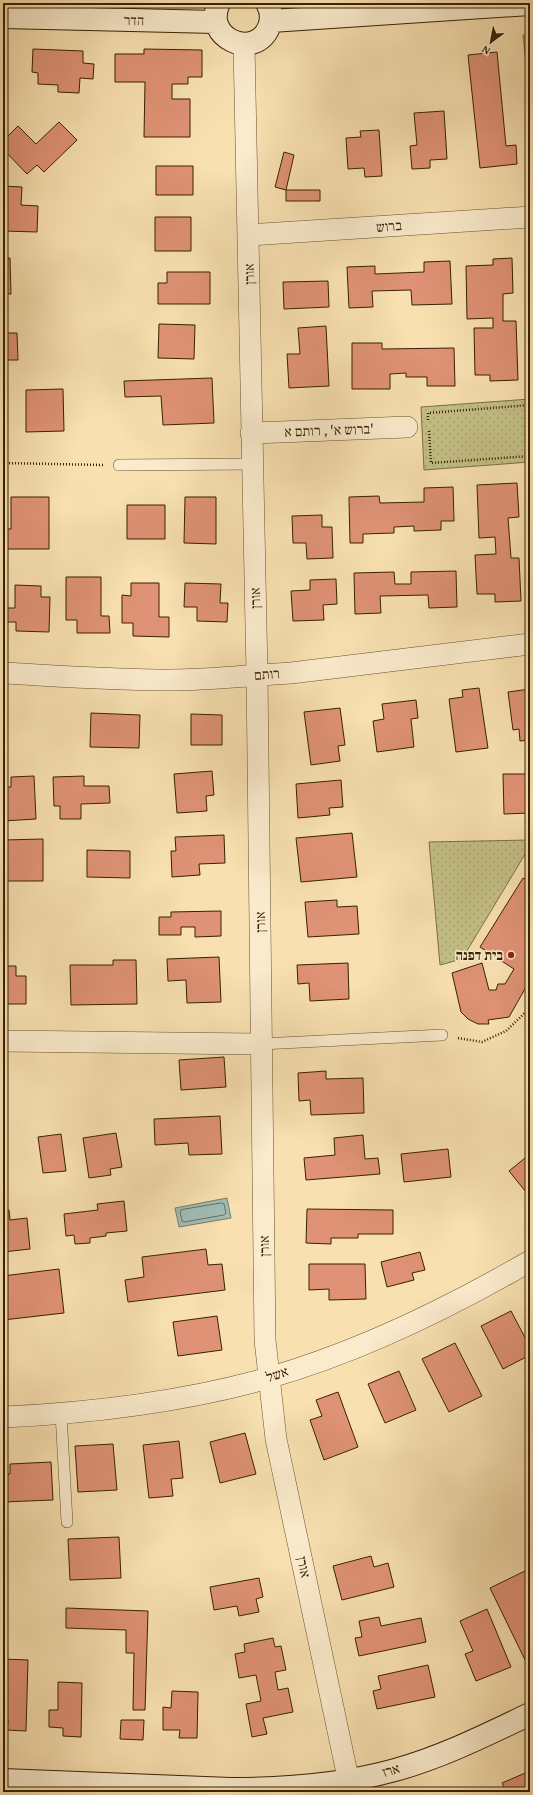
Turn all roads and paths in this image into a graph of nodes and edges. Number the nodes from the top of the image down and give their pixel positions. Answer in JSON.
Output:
{"nodes":[{"id":1,"x":530,"y":4,"type":"edge"},
{"id":2,"x":269,"y":12,"type":"edge"},
{"id":3,"x":218,"y":13,"type":"edge"},
{"id":4,"x":3,"y":17,"type":"edge"},
{"id":5,"x":244,"y":44,"type":"junction"},
{"id":6,"x":530,"y":217,"type":"edge"},
{"id":7,"x":248,"y":235,"type":"junction"},
{"id":8,"x":530,"y":405,"type":"edge"},
{"id":9,"x":407,"y":427,"type":"dead end"},
{"id":10,"x":251,"y":433,"type":"junction"},
{"id":11,"x":530,"y":456,"type":"edge"},
{"id":12,"x":3,"y":464,"type":"edge"},
{"id":13,"x":252,"y":464,"type":"junction"},
{"id":14,"x":119,"y":465,"type":"joint"},
{"id":15,"x":530,"y":644,"type":"edge"},
{"id":16,"x":3,"y":673,"type":"edge"},
{"id":17,"x":257,"y":674,"type":"junction"},
{"id":18,"x":530,"y":1008,"type":"edge"},
{"id":19,"x":442,"y":1035,"type":"joint"},
{"id":20,"x":3,"y":1041,"type":"edge"},
{"id":21,"x":261,"y":1044,"type":"junction"},
{"id":22,"x":530,"y":1261,"type":"edge"},
{"id":23,"x":269,"y":1378,"type":"junction"},
{"id":24,"x":62,"y":1413,"type":"junction"},
{"id":25,"x":3,"y":1417,"type":"edge"},
{"id":26,"x":67,"y":1522,"type":"dead end"},
{"id":27,"x":530,"y":1714,"type":"edge"},
{"id":28,"x":3,"y":1780,"type":"edge"},
{"id":29,"x":350,"y":1786,"type":"edge"},
{"id":30,"x":101,"y":1788,"type":"edge"}],
"edges":[{"from":1,"to":2,"type":"street"},
{"from":2,"to":5,"type":"street"},
{"from":3,"to":4,"type":"street","name":"הדר"},
{"from":3,"to":5,"type":"street"},
{"from":5,"to":7,"type":"street","name":"אורן"},
{"from":6,"to":7,"type":"street","name":"ברוש"},
{"from":7,"to":10,"type":"street","name":"אורן"},
{"from":8,"to":11,"type":"path"},
{"from":9,"to":10,"type":"street","name":"ברוש א' , רותם א'"},
{"from":10,"to":13,"type":"street","name":"אורן"},
{"from":12,"to":14,"type":"path"},
{"from":13,"to":14,"type":"lane"},
{"from":13,"to":17,"type":"street","name":"אורן"},
{"from":15,"to":17,"type":"street","name":"רותם"},
{"from":16,"to":17,"type":"street","name":"רותם"},
{"from":17,"to":21,"type":"street","name":"אורן"},
{"from":18,"to":19,"type":"path"},
{"from":19,"to":21,"type":"lane"},
{"from":20,"to":21,"type":"street"},
{"from":21,"to":23,"type":"street","name":"אורן"},
{"from":22,"to":23,"type":"street","name":"אשל"},
{"from":23,"to":24,"type":"street","name":"אשל"},
{"from":23,"to":29,"type":"street","name":"אורן"},
{"from":24,"to":25,"type":"street","name":"אשל"},
{"from":24,"to":26,"type":"lane"},
{"from":27,"to":29,"type":"street","name":"ארז"},
{"from":28,"to":30,"type":"street","name":"ארז"},
{"from":29,"to":30,"type":"street","name":"ארז"}]}
